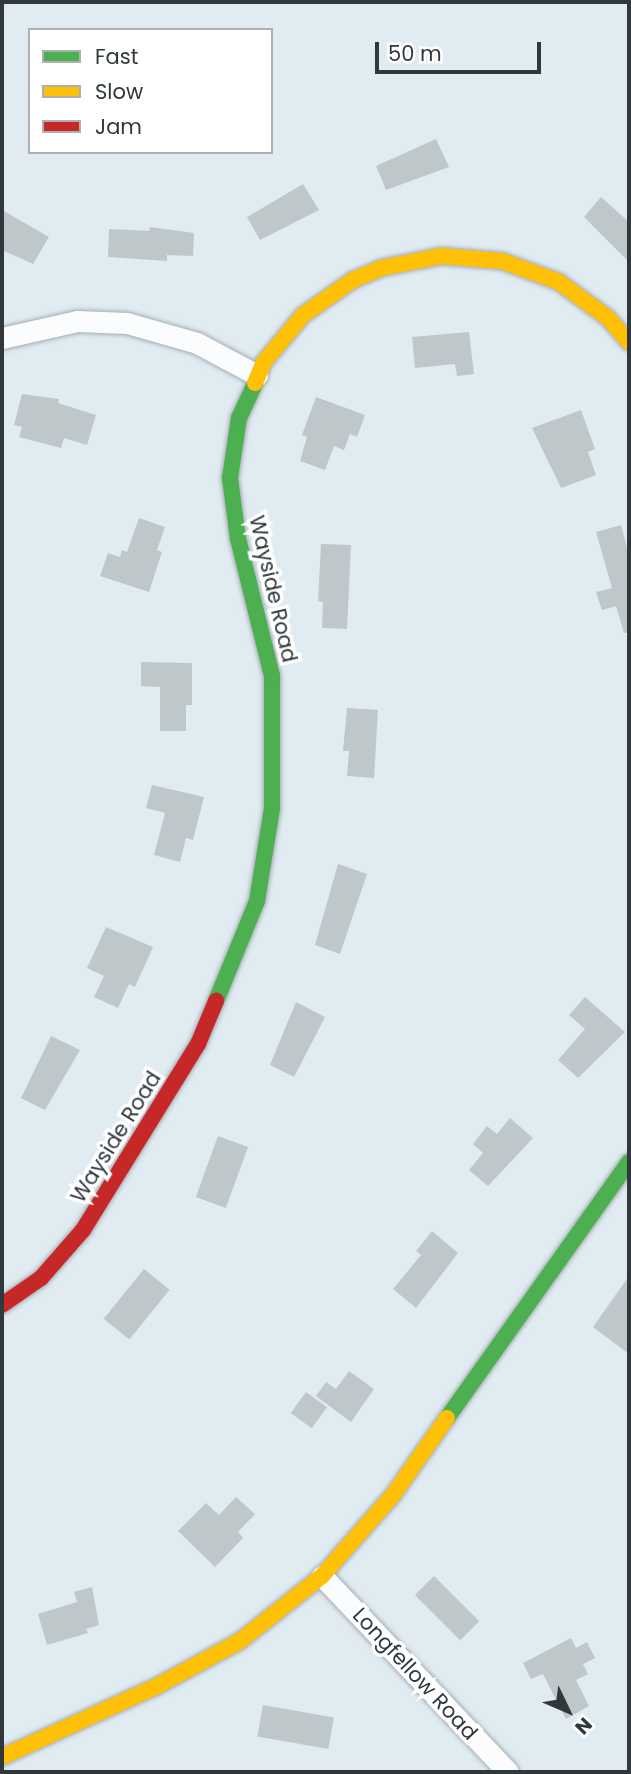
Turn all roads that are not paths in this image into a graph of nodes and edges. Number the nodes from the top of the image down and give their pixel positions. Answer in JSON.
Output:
{"nodes":[{"id":1,"x":2,"y":338,"type":"edge"},
{"id":2,"x":629,"y":342,"type":"edge"},
{"id":3,"x":257,"y":375,"type":"junction"},
{"id":4,"x":629,"y":1162,"type":"edge"},
{"id":5,"x":2,"y":1305,"type":"edge"},
{"id":6,"x":322,"y":1576,"type":"junction"},
{"id":7,"x":2,"y":1757,"type":"edge"},
{"id":8,"x":508,"y":1772,"type":"edge"}],
"edges":[{"from":1,"to":3,"type":"street"},
{"from":2,"to":3,"type":"street","name":"Wayside Road"},
{"from":3,"to":5,"type":"street","name":"Wayside Road"},
{"from":4,"to":6,"type":"street"},
{"from":6,"to":7,"type":"street"},
{"from":6,"to":8,"type":"street","name":"Longfellow Road"}]}
